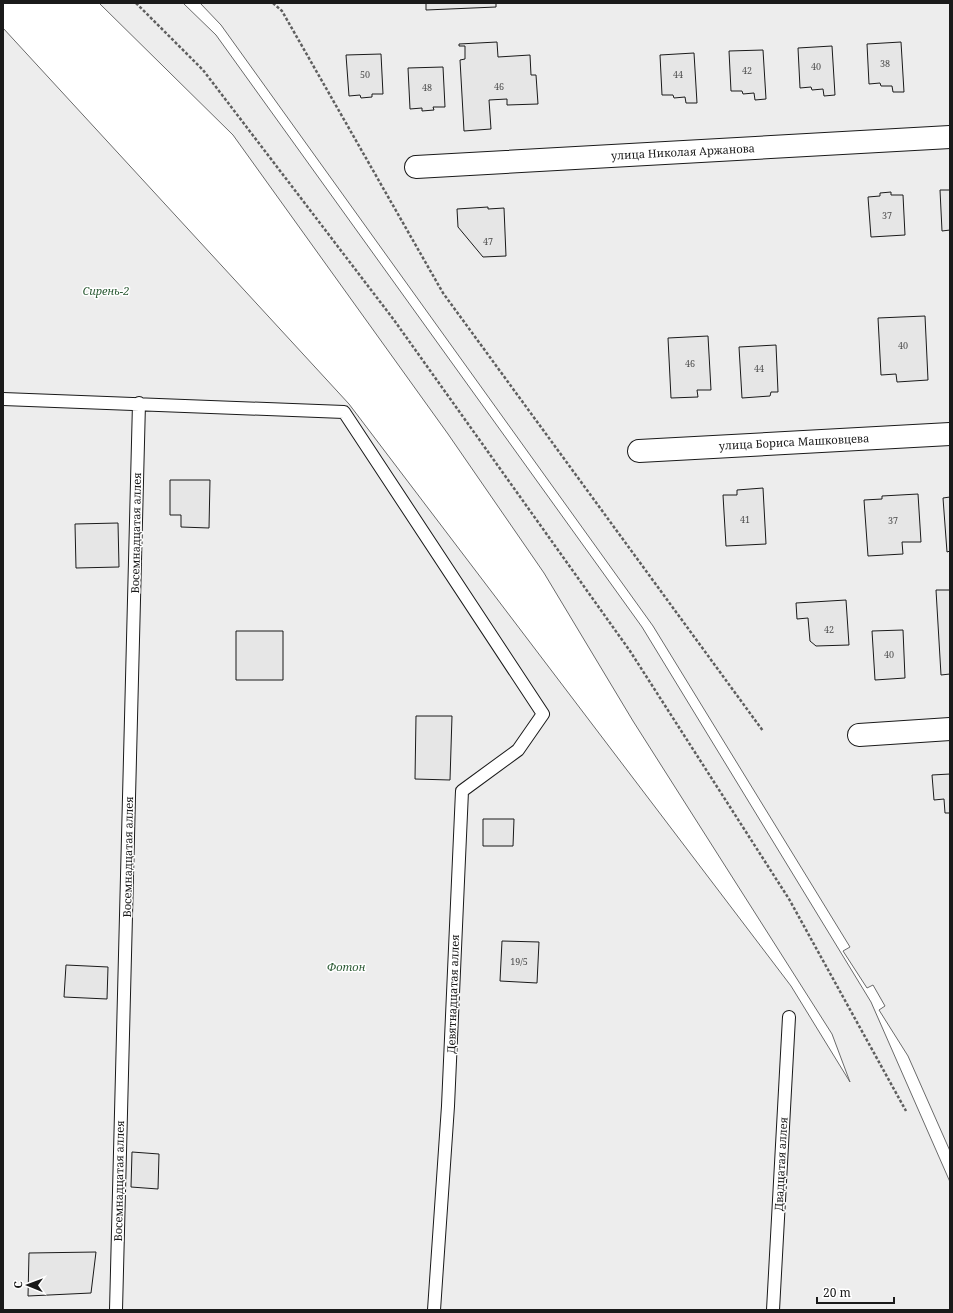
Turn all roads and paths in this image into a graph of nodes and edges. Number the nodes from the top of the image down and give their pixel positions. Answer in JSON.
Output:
{"nodes":[{"id":1,"x":136,"y":3,"type":"edge"},
{"id":2,"x":273,"y":3,"type":"edge"},
{"id":3,"x":950,"y":137,"type":"edge"},
{"id":4,"x":416,"y":167,"type":"dead end"},
{"id":5,"x":3,"y":399,"type":"edge"},
{"id":6,"x":139,"y":403,"type":"junction"},
{"id":7,"x":950,"y":434,"type":"edge"},
{"id":8,"x":639,"y":451,"type":"dead end"},
{"id":9,"x":950,"y":729,"type":"edge"},
{"id":10,"x":763,"y":731,"type":"dead end"},
{"id":11,"x":858,"y":735,"type":"dead end"},
{"id":12,"x":789,"y":1017,"type":"dead end"},
{"id":13,"x":906,"y":1111,"type":"dead end"},
{"id":14,"x":116,"y":1310,"type":"edge"},
{"id":15,"x":434,"y":1310,"type":"edge"},
{"id":16,"x":773,"y":1310,"type":"edge"}],
"edges":[{"from":1,"to":13,"type":"path"},
{"from":2,"to":10,"type":"path"},
{"from":3,"to":4,"type":"street","name":"улица Николая Аржанова"},
{"from":5,"to":6,"type":"lane"},
{"from":6,"to":14,"type":"lane","name":"Восемнадцатая аллея"},
{"from":6,"to":15,"type":"lane","name":"Девятнадцатая аллея"},
{"from":7,"to":8,"type":"street","name":"улица Бориса Машковцева"},
{"from":9,"to":11,"type":"street"},
{"from":12,"to":16,"type":"lane","name":"Двадцатая аллея"}]}
